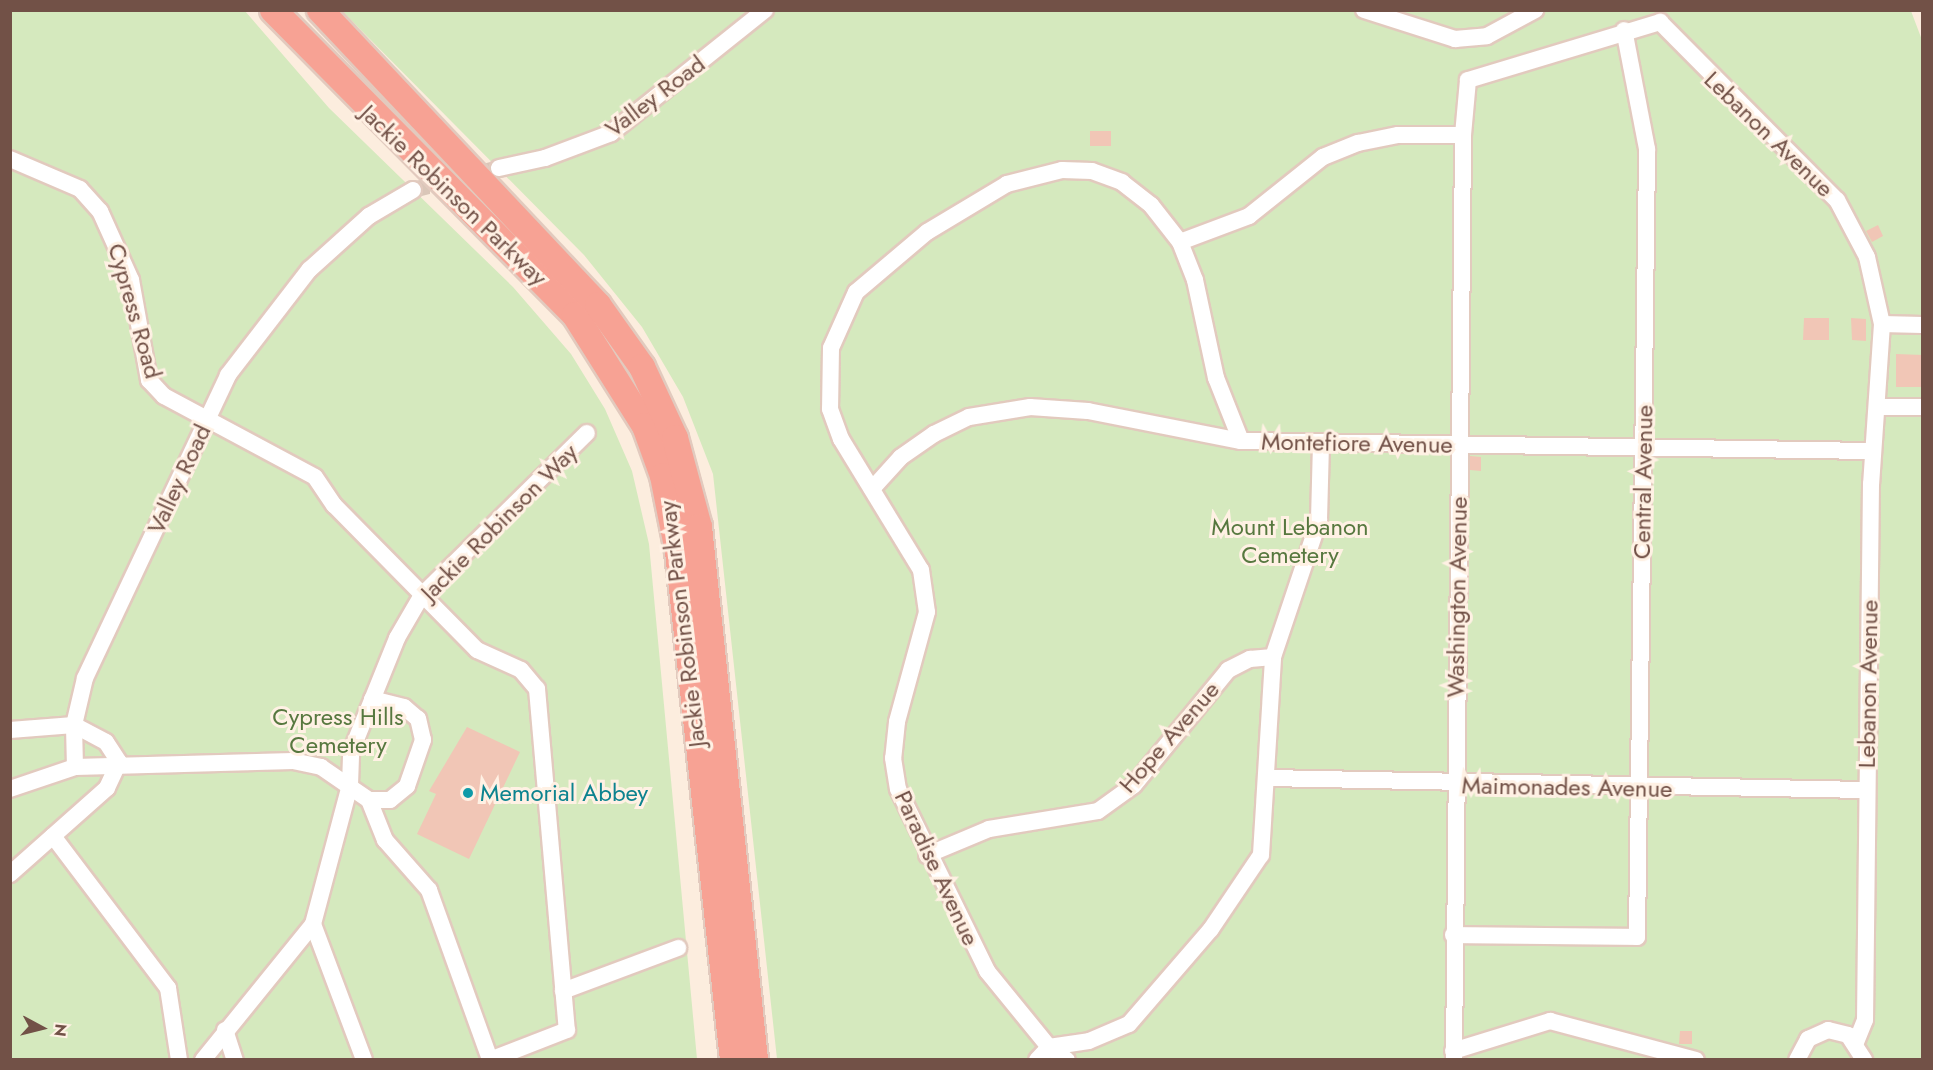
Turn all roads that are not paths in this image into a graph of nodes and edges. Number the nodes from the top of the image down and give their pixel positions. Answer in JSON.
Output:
{"nodes":[{"id":1,"x":320,"y":10,"type":"edge"},
{"id":2,"x":765,"y":10,"type":"edge"},
{"id":3,"x":1364,"y":10,"type":"edge"},
{"id":4,"x":1535,"y":10,"type":"edge"},
{"id":5,"x":274,"y":11,"type":"edge"},
{"id":6,"x":1624,"y":30,"type":"junction"},
{"id":7,"x":1463,"y":135,"type":"junction"},
{"id":8,"x":10,"y":159,"type":"edge"},
{"id":9,"x":499,"y":168,"type":"tunnel mouth"},
{"id":10,"x":413,"y":190,"type":"tunnel mouth"},
{"id":11,"x":1180,"y":242,"type":"junction"},
{"id":12,"x":1882,"y":324,"type":"junction"},
{"id":13,"x":1923,"y":325,"type":"edge"},
{"id":14,"x":1877,"y":407,"type":"junction"},
{"id":15,"x":1923,"y":407,"type":"edge"},
{"id":16,"x":206,"y":422,"type":"junction"},
{"id":17,"x":587,"y":433,"type":"dead end"},
{"id":18,"x":1241,"y":441,"type":"junction"},
{"id":19,"x":1321,"y":444,"type":"junction"},
{"id":20,"x":1459,"y":445,"type":"junction"},
{"id":21,"x":1644,"y":449,"type":"junction"},
{"id":22,"x":1872,"y":451,"type":"junction"},
{"id":23,"x":872,"y":489,"type":"junction"},
{"id":24,"x":422,"y":595,"type":"junction"},
{"id":25,"x":1273,"y":657,"type":"junction"},
{"id":26,"x":372,"y":699,"type":"junction"},
{"id":27,"x":74,"y":725,"type":"junction"},
{"id":28,"x":10,"y":730,"type":"edge"},
{"id":29,"x":118,"y":762,"type":"junction"},
{"id":30,"x":75,"y":767,"type":"junction"},
{"id":31,"x":1267,"y":778,"type":"junction"},
{"id":32,"x":350,"y":784,"type":"junction"},
{"id":33,"x":1454,"y":785,"type":"junction"},
{"id":34,"x":10,"y":789,"type":"edge"},
{"id":35,"x":1639,"y":789,"type":"junction"},
{"id":36,"x":1867,"y":790,"type":"junction"},
{"id":37,"x":369,"y":800,"type":"junction"},
{"id":38,"x":54,"y":836,"type":"junction"},
{"id":39,"x":927,"y":855,"type":"junction"},
{"id":40,"x":10,"y":874,"type":"edge"},
{"id":41,"x":313,"y":924,"type":"junction"},
{"id":42,"x":1453,"y":935,"type":"junction"},
{"id":43,"x":678,"y":948,"type":"dead end"},
{"id":44,"x":719,"y":960,"type":"junction"},
{"id":45,"x":563,"y":991,"type":"junction"},
{"id":46,"x":225,"y":1030,"type":"junction"},
{"id":47,"x":1856,"y":1042,"type":"junction"},
{"id":48,"x":1043,"y":1053,"type":"edge"},
{"id":49,"x":1453,"y":1055,"type":"edge"},
{"id":50,"x":179,"y":1059,"type":"edge"},
{"id":51,"x":203,"y":1059,"type":"edge"},
{"id":52,"x":235,"y":1059,"type":"edge"},
{"id":53,"x":364,"y":1059,"type":"edge"},
{"id":54,"x":490,"y":1059,"type":"edge"},
{"id":55,"x":718,"y":1059,"type":"edge"},
{"id":56,"x":733,"y":1059,"type":"edge"},
{"id":57,"x":755,"y":1059,"type":"edge"},
{"id":58,"x":1067,"y":1059,"type":"edge"},
{"id":59,"x":1696,"y":1059,"type":"edge"},
{"id":60,"x":1797,"y":1059,"type":"edge"},
{"id":61,"x":1864,"y":1059,"type":"edge"}],
"edges":[{"from":1,"to":57,"type":"highway","name":"Jackie Robinson Parkway"},
{"from":2,"to":9,"type":"lane","name":"Valley Road"},
{"from":3,"to":4,"type":"lane"},
{"from":5,"to":44,"type":"highway","name":"Jackie Robinson Parkway"},
{"from":6,"to":7,"type":"lane","name":"Washington Avenue"},
{"from":6,"to":12,"type":"lane","name":"Lebanon Avenue"},
{"from":6,"to":21,"type":"lane","name":"Central Avenue"},
{"from":7,"to":11,"type":"lane"},
{"from":7,"to":20,"type":"lane","name":"Washington Avenue"},
{"from":8,"to":16,"type":"lane","name":"Cypress Road"},
{"from":10,"to":16,"type":"lane","name":"Valley Road"},
{"from":11,"to":18,"type":"lane","name":"Paradise Avenue"},
{"from":11,"to":23,"type":"lane","name":"Paradise Avenue"},
{"from":12,"to":13,"type":"lane"},
{"from":12,"to":14,"type":"lane","name":"Lebanon Avenue"},
{"from":14,"to":15,"type":"lane"},
{"from":14,"to":22,"type":"lane","name":"Lebanon Avenue"},
{"from":16,"to":24,"type":"lane","name":"Cypress Road"},
{"from":16,"to":27,"type":"lane","name":"Valley Road"},
{"from":17,"to":24,"type":"lane","name":"Jackie Robinson Way"},
{"from":18,"to":19,"type":"lane","name":"Montefiore Avenue"},
{"from":18,"to":23,"type":"lane","name":"Montefiore Avenue"},
{"from":19,"to":20,"type":"lane","name":"Montefiore Avenue"},
{"from":19,"to":25,"type":"lane"},
{"from":20,"to":21,"type":"lane","name":"Montefiore Avenue"},
{"from":20,"to":33,"type":"lane","name":"Washington Avenue"},
{"from":21,"to":22,"type":"lane","name":"Montefiore Avenue"},
{"from":21,"to":35,"type":"lane","name":"Central Avenue"},
{"from":22,"to":36,"type":"lane","name":"Lebanon Avenue"},
{"from":23,"to":39,"type":"lane","name":"Paradise Avenue"},
{"from":24,"to":26,"type":"lane","name":"Jackie Robinson Way"},
{"from":24,"to":45,"type":"lane","name":"Cypress Road"},
{"from":25,"to":31,"type":"lane"},
{"from":25,"to":39,"type":"lane","name":"Hope Avenue"},
{"from":26,"to":32,"type":"lane","name":"Jackie Robinson Way"},
{"from":26,"to":37,"type":"lane"},
{"from":27,"to":28,"type":"lane"},
{"from":27,"to":29,"type":"lane"},
{"from":27,"to":30,"type":"lane","name":"Valley Road"},
{"from":29,"to":30,"type":"lane"},
{"from":29,"to":32,"type":"lane"},
{"from":29,"to":38,"type":"lane"},
{"from":30,"to":34,"type":"lane"},
{"from":31,"to":33,"type":"lane","name":"Maimonades Avenue"},
{"from":31,"to":48,"type":"lane"},
{"from":32,"to":37,"type":"lane"},
{"from":32,"to":41,"type":"lane","name":"Jackie Robinson Way"},
{"from":33,"to":35,"type":"lane","name":"Maimonades Avenue"},
{"from":33,"to":42,"type":"lane","name":"Washington Avenue"},
{"from":35,"to":36,"type":"lane","name":"Maimonades Avenue"},
{"from":35,"to":42,"type":"lane","name":"Central Avenue"},
{"from":36,"to":47,"type":"lane","name":"Lebanon Avenue"},
{"from":37,"to":54,"type":"lane"},
{"from":38,"to":40,"type":"lane"},
{"from":38,"to":50,"type":"lane"},
{"from":39,"to":48,"type":"lane","name":"Paradise Avenue"},
{"from":41,"to":46,"type":"lane","name":"Jackie Robinson Way"},
{"from":41,"to":53,"type":"lane"},
{"from":42,"to":49,"type":"lane","name":"Washington Avenue"},
{"from":43,"to":45,"type":"lane"},
{"from":44,"to":55,"type":"highway"},
{"from":44,"to":56,"type":"highway","name":"Jackie Robinson Parkway"},
{"from":45,"to":54,"type":"lane","name":"Cypress Road"},
{"from":46,"to":51,"type":"lane","name":"Jackie Robinson Way"},
{"from":46,"to":52,"type":"lane"},
{"from":47,"to":60,"type":"lane"},
{"from":47,"to":61,"type":"lane"},
{"from":48,"to":58,"type":"lane","name":"Paradise Avenue"},
{"from":49,"to":59,"type":"lane"}]}
